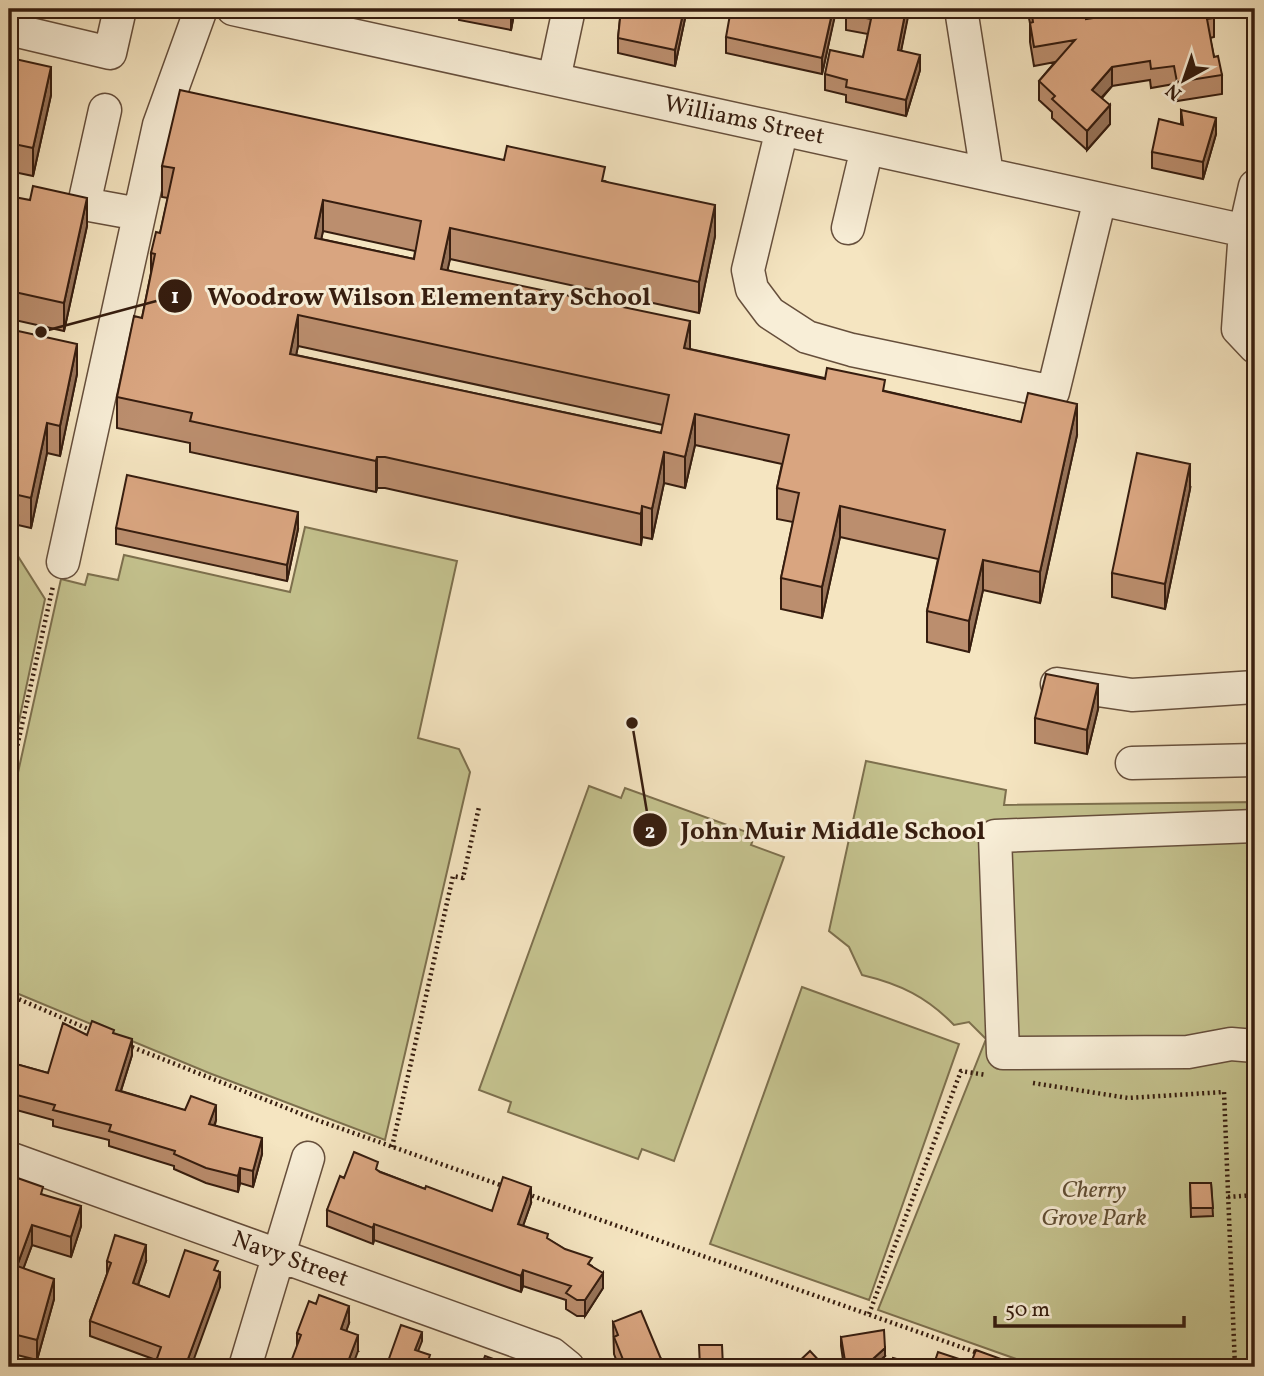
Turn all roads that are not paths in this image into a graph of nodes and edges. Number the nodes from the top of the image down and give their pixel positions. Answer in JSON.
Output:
{"nodes":[{"id":1,"x":120,"y":9,"type":"edge"},
{"id":2,"x":201,"y":9,"type":"edge"},
{"id":3,"x":233,"y":9,"type":"edge"},
{"id":4,"x":569,"y":9,"type":"edge"},
{"id":5,"x":961,"y":9,"type":"edge"},
{"id":6,"x":274,"y":13,"type":"edge"},
{"id":7,"x":9,"y":29,"type":"edge"},
{"id":8,"x":554,"y":79,"type":"junction"},
{"id":9,"x":104,"y":110,"type":"dead end"},
{"id":10,"x":782,"y":129,"type":"junction"},
{"id":11,"x":867,"y":148,"type":"junction"},
{"id":12,"x":987,"y":174,"type":"junction"},
{"id":13,"x":1255,"y":186,"type":"edge"},
{"id":14,"x":1100,"y":199,"type":"junction"},
{"id":15,"x":139,"y":214,"type":"junction"},
{"id":16,"x":848,"y":228,"type":"dead end"},
{"id":17,"x":1250,"y":232,"type":"edge"},
{"id":18,"x":1255,"y":347,"type":"edge"},
{"id":19,"x":59,"y":569,"type":"road end"},
{"id":20,"x":1056,"y":684,"type":"edge"},
{"id":21,"x":1255,"y":687,"type":"edge"},
{"id":22,"x":1255,"y":760,"type":"edge"},
{"id":23,"x":1132,"y":763,"type":"dead end"},
{"id":24,"x":1255,"y":826,"type":"edge"},
{"id":25,"x":1255,"y":1046,"type":"edge"},
{"id":26,"x":9,"y":1158,"type":"edge"},
{"id":27,"x":308,"y":1158,"type":"dead end"},
{"id":28,"x":277,"y":1256,"type":"junction"},
{"id":29,"x":245,"y":1367,"type":"edge"},
{"id":30,"x":568,"y":1367,"type":"edge"}],
"edges":[{"from":1,"to":7,"type":"street"},
{"from":2,"to":15,"type":"street"},
{"from":3,"to":6,"type":"street","name":"Williams Street"},
{"from":4,"to":8,"type":"street"},
{"from":5,"to":12,"type":"street"},
{"from":6,"to":8,"type":"street","name":"Williams Street"},
{"from":8,"to":10,"type":"street","name":"Williams Street"},
{"from":9,"to":15,"type":"street"},
{"from":10,"to":11,"type":"street","name":"Williams Street"},
{"from":10,"to":14,"type":"street"},
{"from":11,"to":12,"type":"street","name":"Williams Street"},
{"from":11,"to":16,"type":"street"},
{"from":12,"to":14,"type":"street","name":"Williams Street"},
{"from":13,"to":17,"type":"street"},
{"from":14,"to":17,"type":"street","name":"Williams Street"},
{"from":15,"to":19,"type":"street"},
{"from":17,"to":18,"type":"street"},
{"from":20,"to":21,"type":"street"},
{"from":22,"to":23,"type":"street"},
{"from":24,"to":25,"type":"street"},
{"from":26,"to":28,"type":"street","name":"Navy Street"},
{"from":27,"to":28,"type":"street"},
{"from":28,"to":29,"type":"street"},
{"from":28,"to":30,"type":"street","name":"Navy Street"}]}
